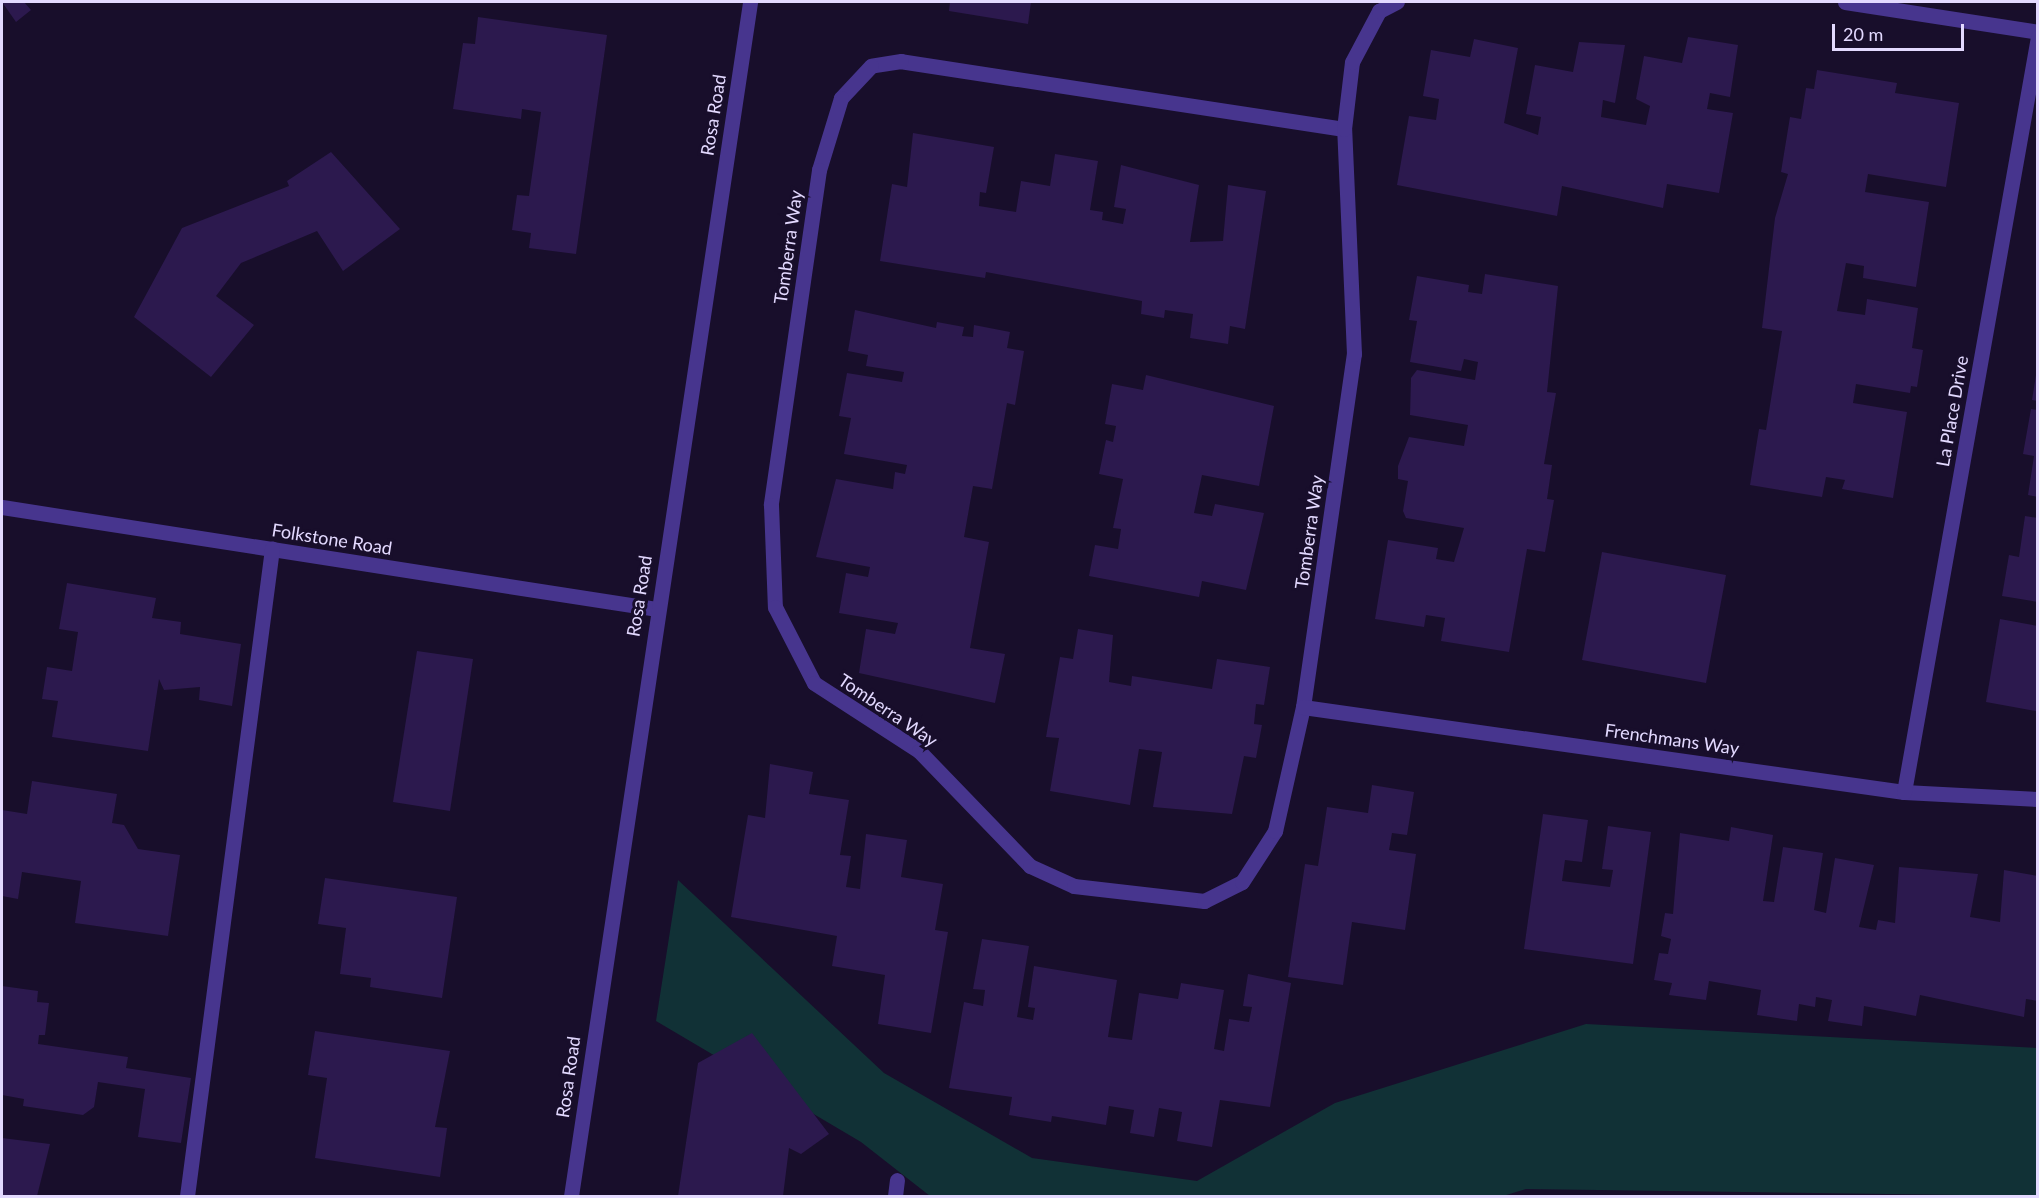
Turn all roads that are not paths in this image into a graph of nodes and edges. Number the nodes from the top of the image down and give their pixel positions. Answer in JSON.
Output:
{"nodes":[{"id":1,"x":750,"y":2,"type":"edge"},
{"id":2,"x":1397,"y":2,"type":"edge"},
{"id":3,"x":1845,"y":2,"type":"edge"},
{"id":4,"x":2037,"y":34,"type":"edge"},
{"id":5,"x":1344,"y":129,"type":"junction"},
{"id":6,"x":2,"y":507,"type":"edge"},
{"id":7,"x":272,"y":549,"type":"junction"},
{"id":8,"x":656,"y":609,"type":"junction"},
{"id":9,"x":1303,"y":707,"type":"junction"},
{"id":10,"x":1904,"y":792,"type":"junction"},
{"id":11,"x":2037,"y":799,"type":"edge"},
{"id":12,"x":897,"y":1180,"type":"dead end"},
{"id":13,"x":187,"y":1197,"type":"edge"},
{"id":14,"x":572,"y":1197,"type":"edge"},
{"id":15,"x":895,"y":1197,"type":"edge"}],
"edges":[{"from":1,"to":8,"type":"street","name":"Rosa Road"},
{"from":2,"to":5,"type":"street","name":"Tomberra Way"},
{"from":3,"to":4,"type":"street"},
{"from":4,"to":10,"type":"street","name":"La Place Drive"},
{"from":5,"to":9,"type":"street","name":"Tomberra Way"},
{"from":5,"to":9,"type":"street","name":"Tomberra Way"},
{"from":6,"to":7,"type":"street","name":"Folkstone Road"},
{"from":7,"to":8,"type":"street","name":"Folkstone Road"},
{"from":7,"to":13,"type":"street"},
{"from":8,"to":14,"type":"street","name":"Rosa Road"},
{"from":9,"to":10,"type":"street","name":"Frenchmans Way"},
{"from":10,"to":11,"type":"street","name":"Frenchmans Way"},
{"from":12,"to":15,"type":"street"}]}
